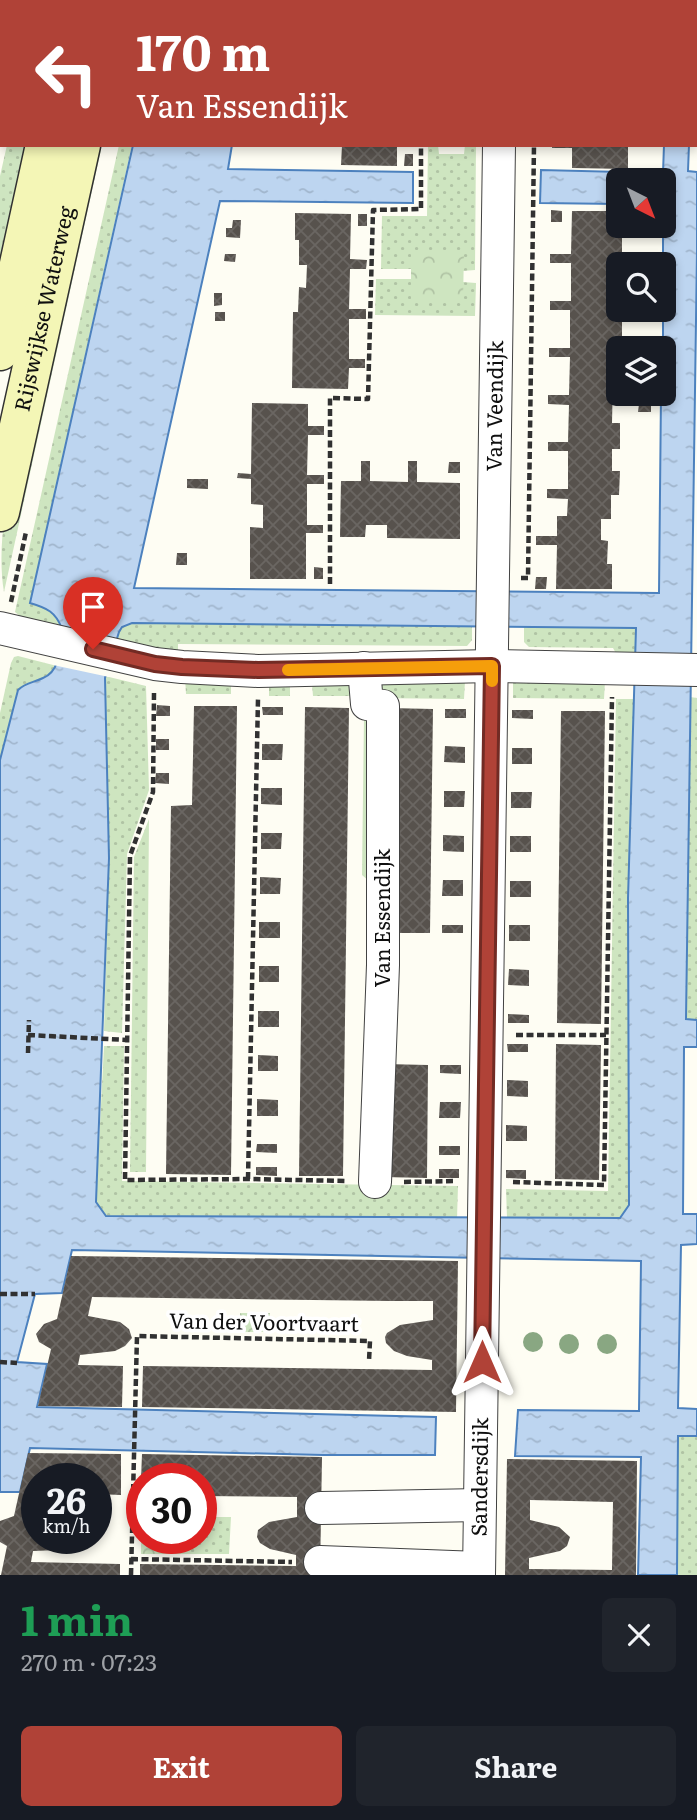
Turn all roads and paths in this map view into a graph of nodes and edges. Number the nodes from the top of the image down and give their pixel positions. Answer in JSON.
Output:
{"nodes":[{"id":1,"x":45,"y":147,"type":"edge"},
{"id":2,"x":80,"y":147,"type":"edge"},
{"id":3,"x":421,"y":147,"type":"edge"},
{"id":4,"x":499,"y":147,"type":"edge"},
{"id":5,"x":534,"y":147,"type":"edge"},
{"id":6,"x":0,"y":351,"type":"edge"},
{"id":7,"x":329,"y":419,"type":"junction"},
{"id":8,"x":339,"y":419,"type":"dead end"},
{"id":9,"x":0,"y":512,"type":"edge"},
{"id":10,"x":492,"y":577,"type":"junction"},
{"id":11,"x":330,"y":584,"type":"dead end"},
{"id":12,"x":0,"y":628,"type":"edge"},
{"id":13,"x":145,"y":662,"type":"junction"},
{"id":14,"x":492,"y":666,"type":"junction"},
{"id":15,"x":364,"y":668,"type":"junction"},
{"id":16,"x":612,"y":668,"type":"junction"},
{"id":17,"x":258,"y":670,"type":"junction"},
{"id":18,"x":697,"y":670,"type":"edge"},
{"id":19,"x":29,"y":1020,"type":"dead end"},
{"id":20,"x":28,"y":1035,"type":"junction"},
{"id":21,"x":488,"y":1035,"type":"junction"},
{"id":22,"x":606,"y":1035,"type":"junction"},
{"id":23,"x":127,"y":1040,"type":"junction"},
{"id":24,"x":28,"y":1053,"type":"dead end"},
{"id":25,"x":248,"y":1179,"type":"junction"},
{"id":26,"x":375,"y":1182,"type":"junction"},
{"id":27,"x":485,"y":1195,"type":"junction"},
{"id":28,"x":0,"y":1294,"type":"edge"},
{"id":29,"x":35,"y":1294,"type":"dead end"},
{"id":30,"x":369,"y":1361,"type":"dead end"},
{"id":31,"x":0,"y":1362,"type":"edge"},
{"id":32,"x":17,"y":1363,"type":"dead end"},
{"id":33,"x":480,"y":1505,"type":"junction"},
{"id":34,"x":321,"y":1508,"type":"dead end"},
{"id":35,"x":131,"y":1559,"type":"junction"},
{"id":36,"x":308,"y":1562,"type":"joint"},
{"id":37,"x":479,"y":1572,"type":"edge"},
{"id":38,"x":131,"y":1575,"type":"edge"}],
"edges":[{"from":1,"to":6,"type":"main road","name":"Rijswijkse Waterweg"},
{"from":2,"to":9,"type":"main road","name":"Rijswijkse Waterweg"},
{"from":3,"to":7,"type":"path"},
{"from":4,"to":10,"type":"street","name":"Van Veendijk"},
{"from":5,"to":10,"type":"path"},
{"from":7,"to":8,"type":"path"},
{"from":7,"to":11,"type":"path"},
{"from":10,"to":14,"type":"street","name":"Van Veendijk"},
{"from":12,"to":13,"type":"street"},
{"from":13,"to":17,"type":"street"},
{"from":13,"to":23,"type":"path"},
{"from":14,"to":15,"type":"street"},
{"from":14,"to":16,"type":"street"},
{"from":14,"to":21,"type":"street","name":"Sandersdijk"},
{"from":15,"to":17,"type":"street"},
{"from":15,"to":26,"type":"street","name":"Van Essendijk"},
{"from":16,"to":18,"type":"street"},
{"from":16,"to":22,"type":"path"},
{"from":17,"to":25,"type":"path"},
{"from":19,"to":20,"type":"path"},
{"from":20,"to":23,"type":"path"},
{"from":20,"to":24,"type":"path"},
{"from":21,"to":22,"type":"path"},
{"from":21,"to":27,"type":"street","name":"Sandersdijk"},
{"from":22,"to":27,"type":"path"},
{"from":23,"to":25,"type":"path"},
{"from":25,"to":26,"type":"path"},
{"from":26,"to":27,"type":"path"},
{"from":27,"to":33,"type":"street","name":"Sandersdijk"},
{"from":28,"to":29,"type":"path"},
{"from":30,"to":35,"type":"path","name":"Van der Voortvaart"},
{"from":31,"to":32,"type":"path"},
{"from":33,"to":34,"type":"street"},
{"from":33,"to":37,"type":"street","name":"Sandersdijk"},
{"from":35,"to":36,"type":"path"},
{"from":35,"to":38,"type":"path"},
{"from":36,"to":37,"type":"street"}]}
